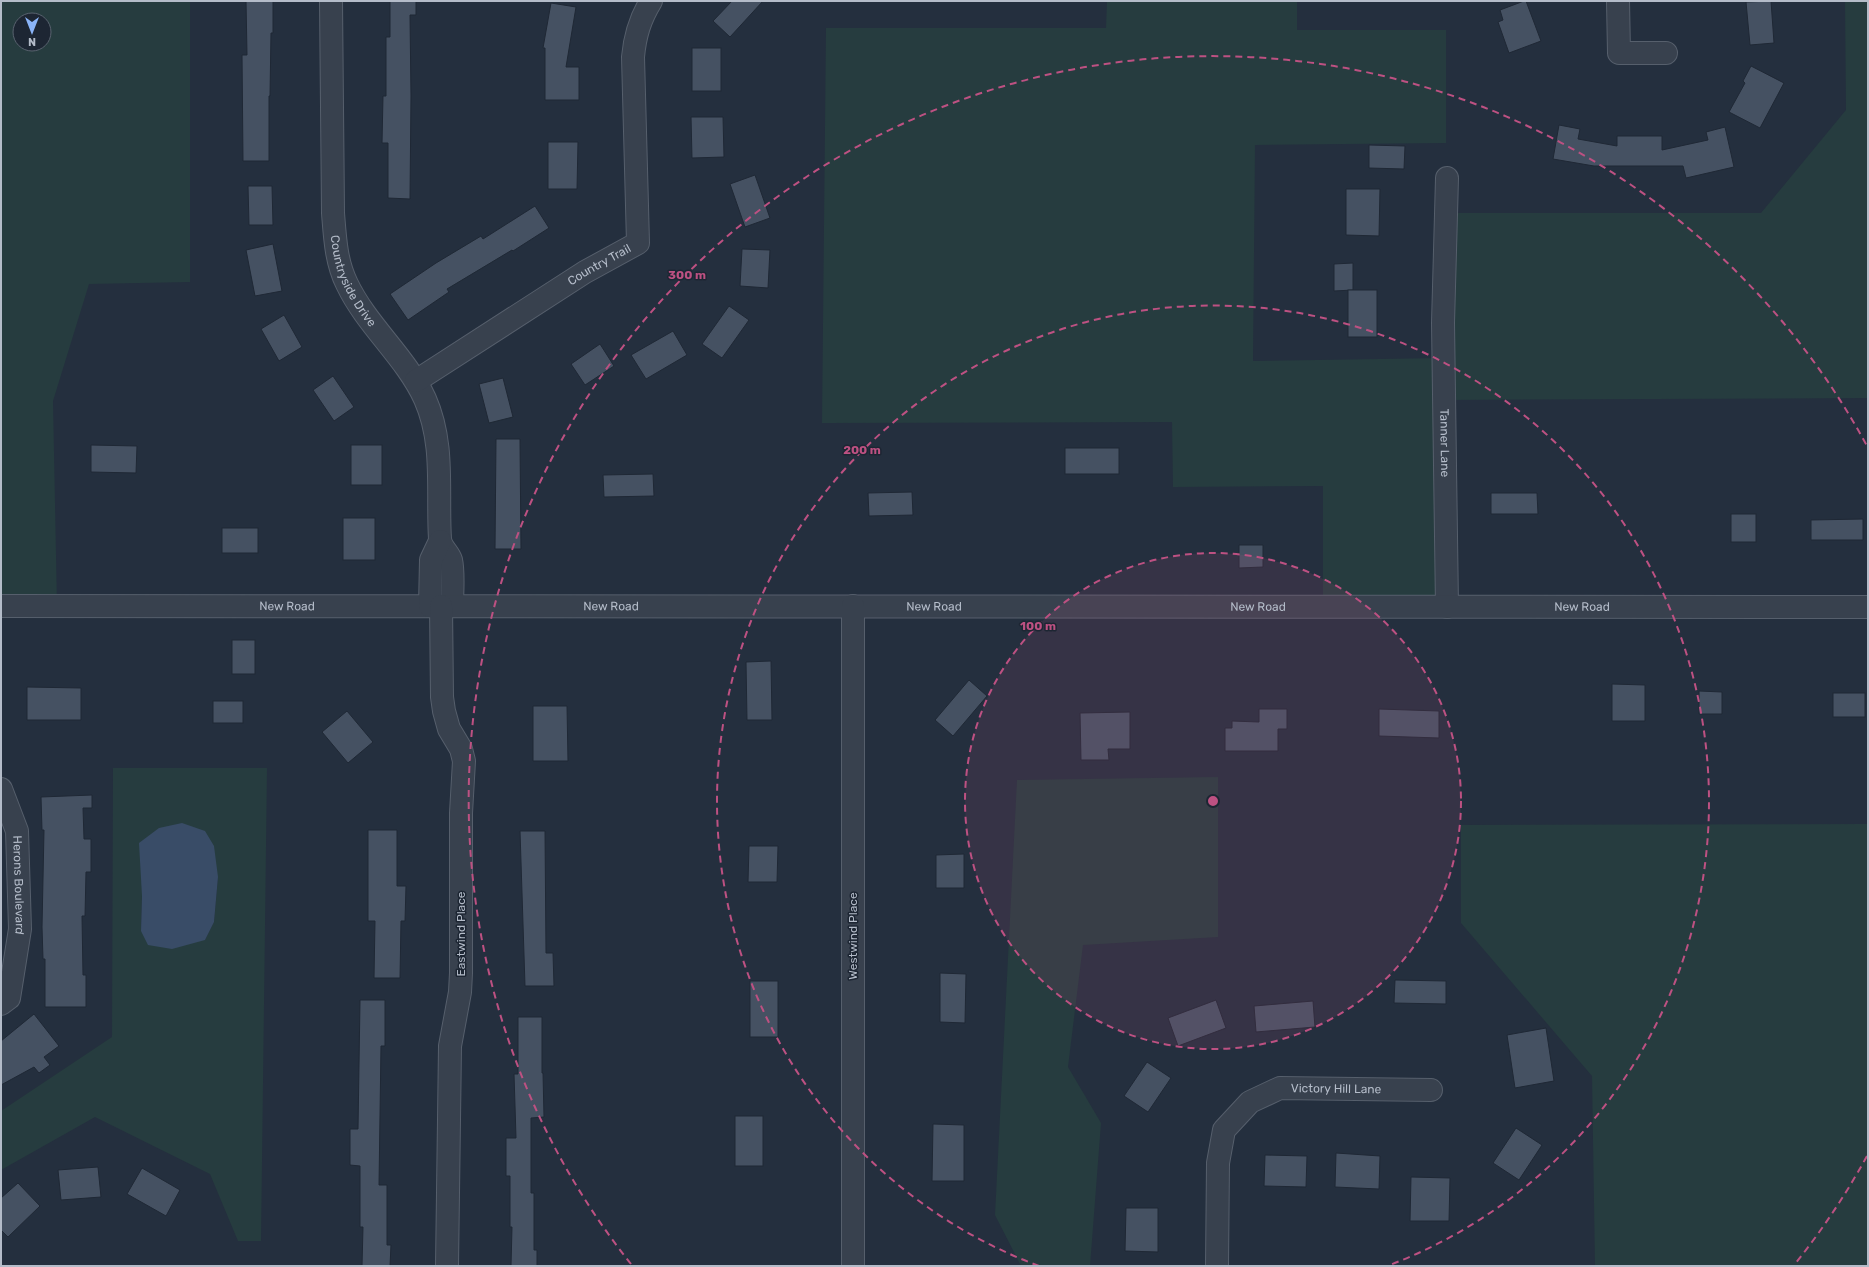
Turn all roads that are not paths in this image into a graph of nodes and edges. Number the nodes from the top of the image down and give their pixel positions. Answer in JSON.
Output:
{"nodes":[{"id":1,"x":331,"y":1,"type":"edge"},
{"id":2,"x":651,"y":1,"type":"edge"},
{"id":3,"x":1618,"y":1,"type":"edge"},
{"id":4,"x":1666,"y":53,"type":"dead end"},
{"id":5,"x":1447,"y":178,"type":"dead end"},
{"id":6,"x":416,"y":381,"type":"junction"},
{"id":7,"x":1,"y":606,"type":"edge"},
{"id":8,"x":441,"y":606,"type":"junction"},
{"id":9,"x":853,"y":606,"type":"junction"},
{"id":10,"x":1447,"y":607,"type":"junction"},
{"id":11,"x":1868,"y":607,"type":"edge"},
{"id":12,"x":1,"y":789,"type":"edge"},
{"id":13,"x":1,"y":1004,"type":"edge"},
{"id":14,"x":1431,"y":1090,"type":"dead end"},
{"id":15,"x":447,"y":1266,"type":"edge"},
{"id":16,"x":853,"y":1266,"type":"edge"},
{"id":17,"x":1217,"y":1266,"type":"edge"}],
"edges":[{"from":1,"to":6,"type":"street","name":"Countryside Drive"},
{"from":2,"to":6,"type":"street","name":"Country Trail"},
{"from":3,"to":4,"type":"street"},
{"from":5,"to":10,"type":"street","name":"Tanner Lane"},
{"from":6,"to":8,"type":"street","name":"Countryside Drive"},
{"from":7,"to":8,"type":"street","name":"New Road"},
{"from":8,"to":9,"type":"street","name":"New Road"},
{"from":8,"to":15,"type":"street","name":"Eastwind Place"},
{"from":9,"to":10,"type":"street","name":"New Road"},
{"from":9,"to":16,"type":"street","name":"Westwind Place"},
{"from":10,"to":11,"type":"street","name":"New Road"},
{"from":12,"to":13,"type":"street","name":"Herons Boulevard"},
{"from":14,"to":17,"type":"street","name":"Victory Hill Lane"}]}
